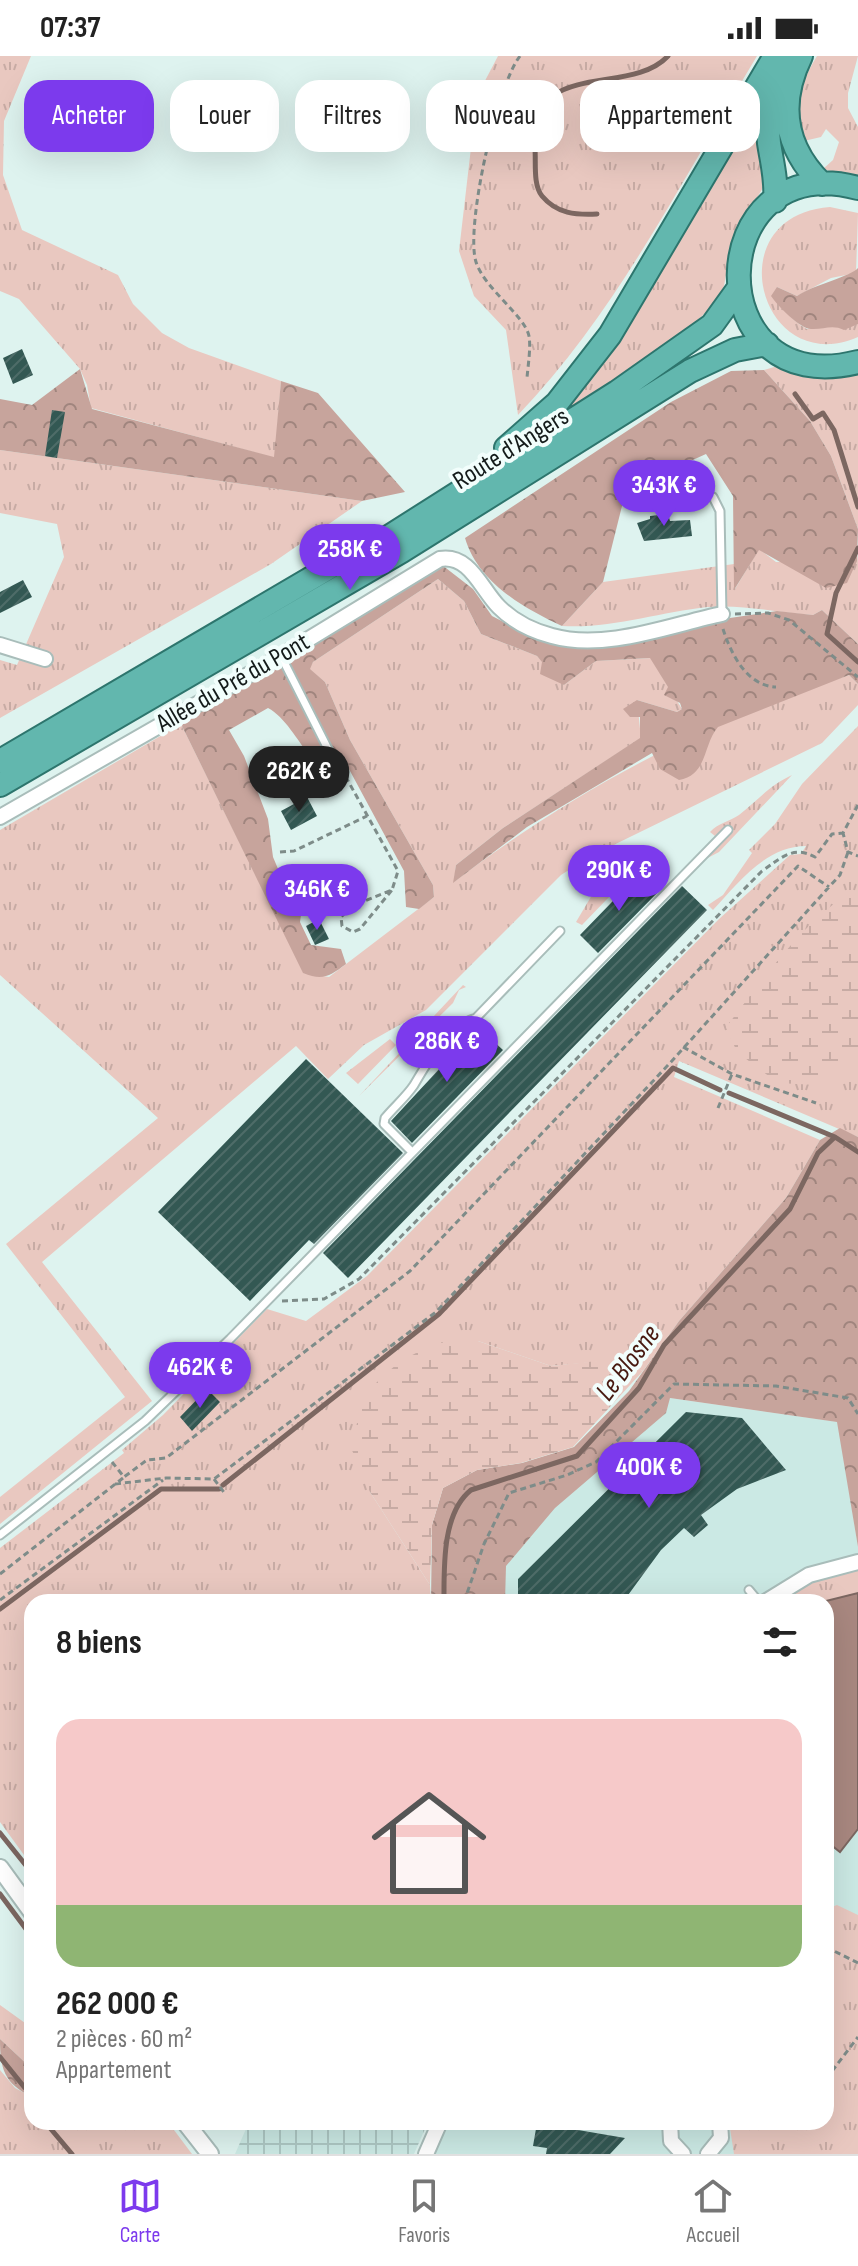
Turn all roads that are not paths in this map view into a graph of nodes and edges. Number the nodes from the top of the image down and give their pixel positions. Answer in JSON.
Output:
{"nodes":[{"id":1,"x":775,"y":56,"type":"edge"},
{"id":2,"x":786,"y":56,"type":"edge"},
{"id":3,"x":801,"y":56,"type":"edge"},
{"id":4,"x":822,"y":184,"type":"junction"},
{"id":5,"x":858,"y":188,"type":"edge"},
{"id":6,"x":775,"y":201,"type":"junction"},
{"id":7,"x":738,"y":289,"type":"junction"},
{"id":8,"x":767,"y":344,"type":"junction"},
{"id":9,"x":858,"y":362,"type":"edge"},
{"id":10,"x":687,"y":492,"type":"dead end"},
{"id":11,"x":344,"y":559,"type":"junction"},
{"id":12,"x":722,"y":614,"type":"joint"},
{"id":13,"x":0,"y":645,"type":"edge"},
{"id":14,"x":281,"y":656,"type":"junction"},
{"id":15,"x":45,"y":659,"type":"dead end"},
{"id":16,"x":0,"y":761,"type":"edge"},
{"id":17,"x":0,"y":785,"type":"edge"},
{"id":18,"x":273,"y":787,"type":"dead end"},
{"id":19,"x":0,"y":817,"type":"edge"},
{"id":20,"x":728,"y":830,"type":"dead end"},
{"id":21,"x":560,"y":931,"type":"dead end"},
{"id":22,"x":412,"y":1152,"type":"junction"},
{"id":23,"x":0,"y":1535,"type":"edge"},
{"id":24,"x":858,"y":1562,"type":"edge"},
{"id":25,"x":749,"y":1590,"type":"dead end"},
{"id":26,"x":753,"y":1594,"type":"edge"},
{"id":27,"x":776,"y":1594,"type":"edge"},
{"id":28,"x":0,"y":1868,"type":"edge"},
{"id":29,"x":24,"y":1901,"type":"edge"},
{"id":30,"x":191,"y":2130,"type":"edge"},
{"id":31,"x":436,"y":2130,"type":"edge"},
{"id":32,"x":669,"y":2130,"type":"edge"},
{"id":33,"x":671,"y":2130,"type":"edge"},
{"id":34,"x":720,"y":2130,"type":"edge"},
{"id":35,"x":210,"y":2154,"type":"edge"},
{"id":36,"x":426,"y":2154,"type":"edge"},
{"id":37,"x":662,"y":2154,"type":"edge"},
{"id":38,"x":683,"y":2154,"type":"edge"},
{"id":39,"x":708,"y":2154,"type":"edge"}],
"edges":[{"from":1,"to":11,"type":"highway"},
{"from":2,"to":6,"type":"highway"},
{"from":3,"to":4,"type":"highway"},
{"from":4,"to":5,"type":"highway"},
{"from":4,"to":6,"type":"highway"},
{"from":6,"to":7,"type":"highway"},
{"from":7,"to":8,"type":"highway"},
{"from":7,"to":11,"type":"highway","name":"Route d'Angers"},
{"from":8,"to":9,"type":"highway"},
{"from":8,"to":17,"type":"highway","name":"Route d'Angers"},
{"from":10,"to":12,"type":"lane"},
{"from":11,"to":16,"type":"highway","name":"Route d'Angers"},
{"from":12,"to":14,"type":"street","name":"Allée du Pré du Pont"},
{"from":13,"to":15,"type":"street"},
{"from":14,"to":18,"type":"lane"},
{"from":14,"to":19,"type":"street","name":"Allée du Pré du Pont"},
{"from":20,"to":22,"type":"lane"},
{"from":21,"to":22,"type":"lane"},
{"from":22,"to":23,"type":"lane"},
{"from":24,"to":27,"type":"street"},
{"from":25,"to":26,"type":"lane"},
{"from":28,"to":29,"type":"street"},
{"from":30,"to":35,"type":"street"},
{"from":31,"to":36,"type":"street"},
{"from":32,"to":37,"type":"street"},
{"from":33,"to":38,"type":"street"},
{"from":34,"to":39,"type":"street"}]}
